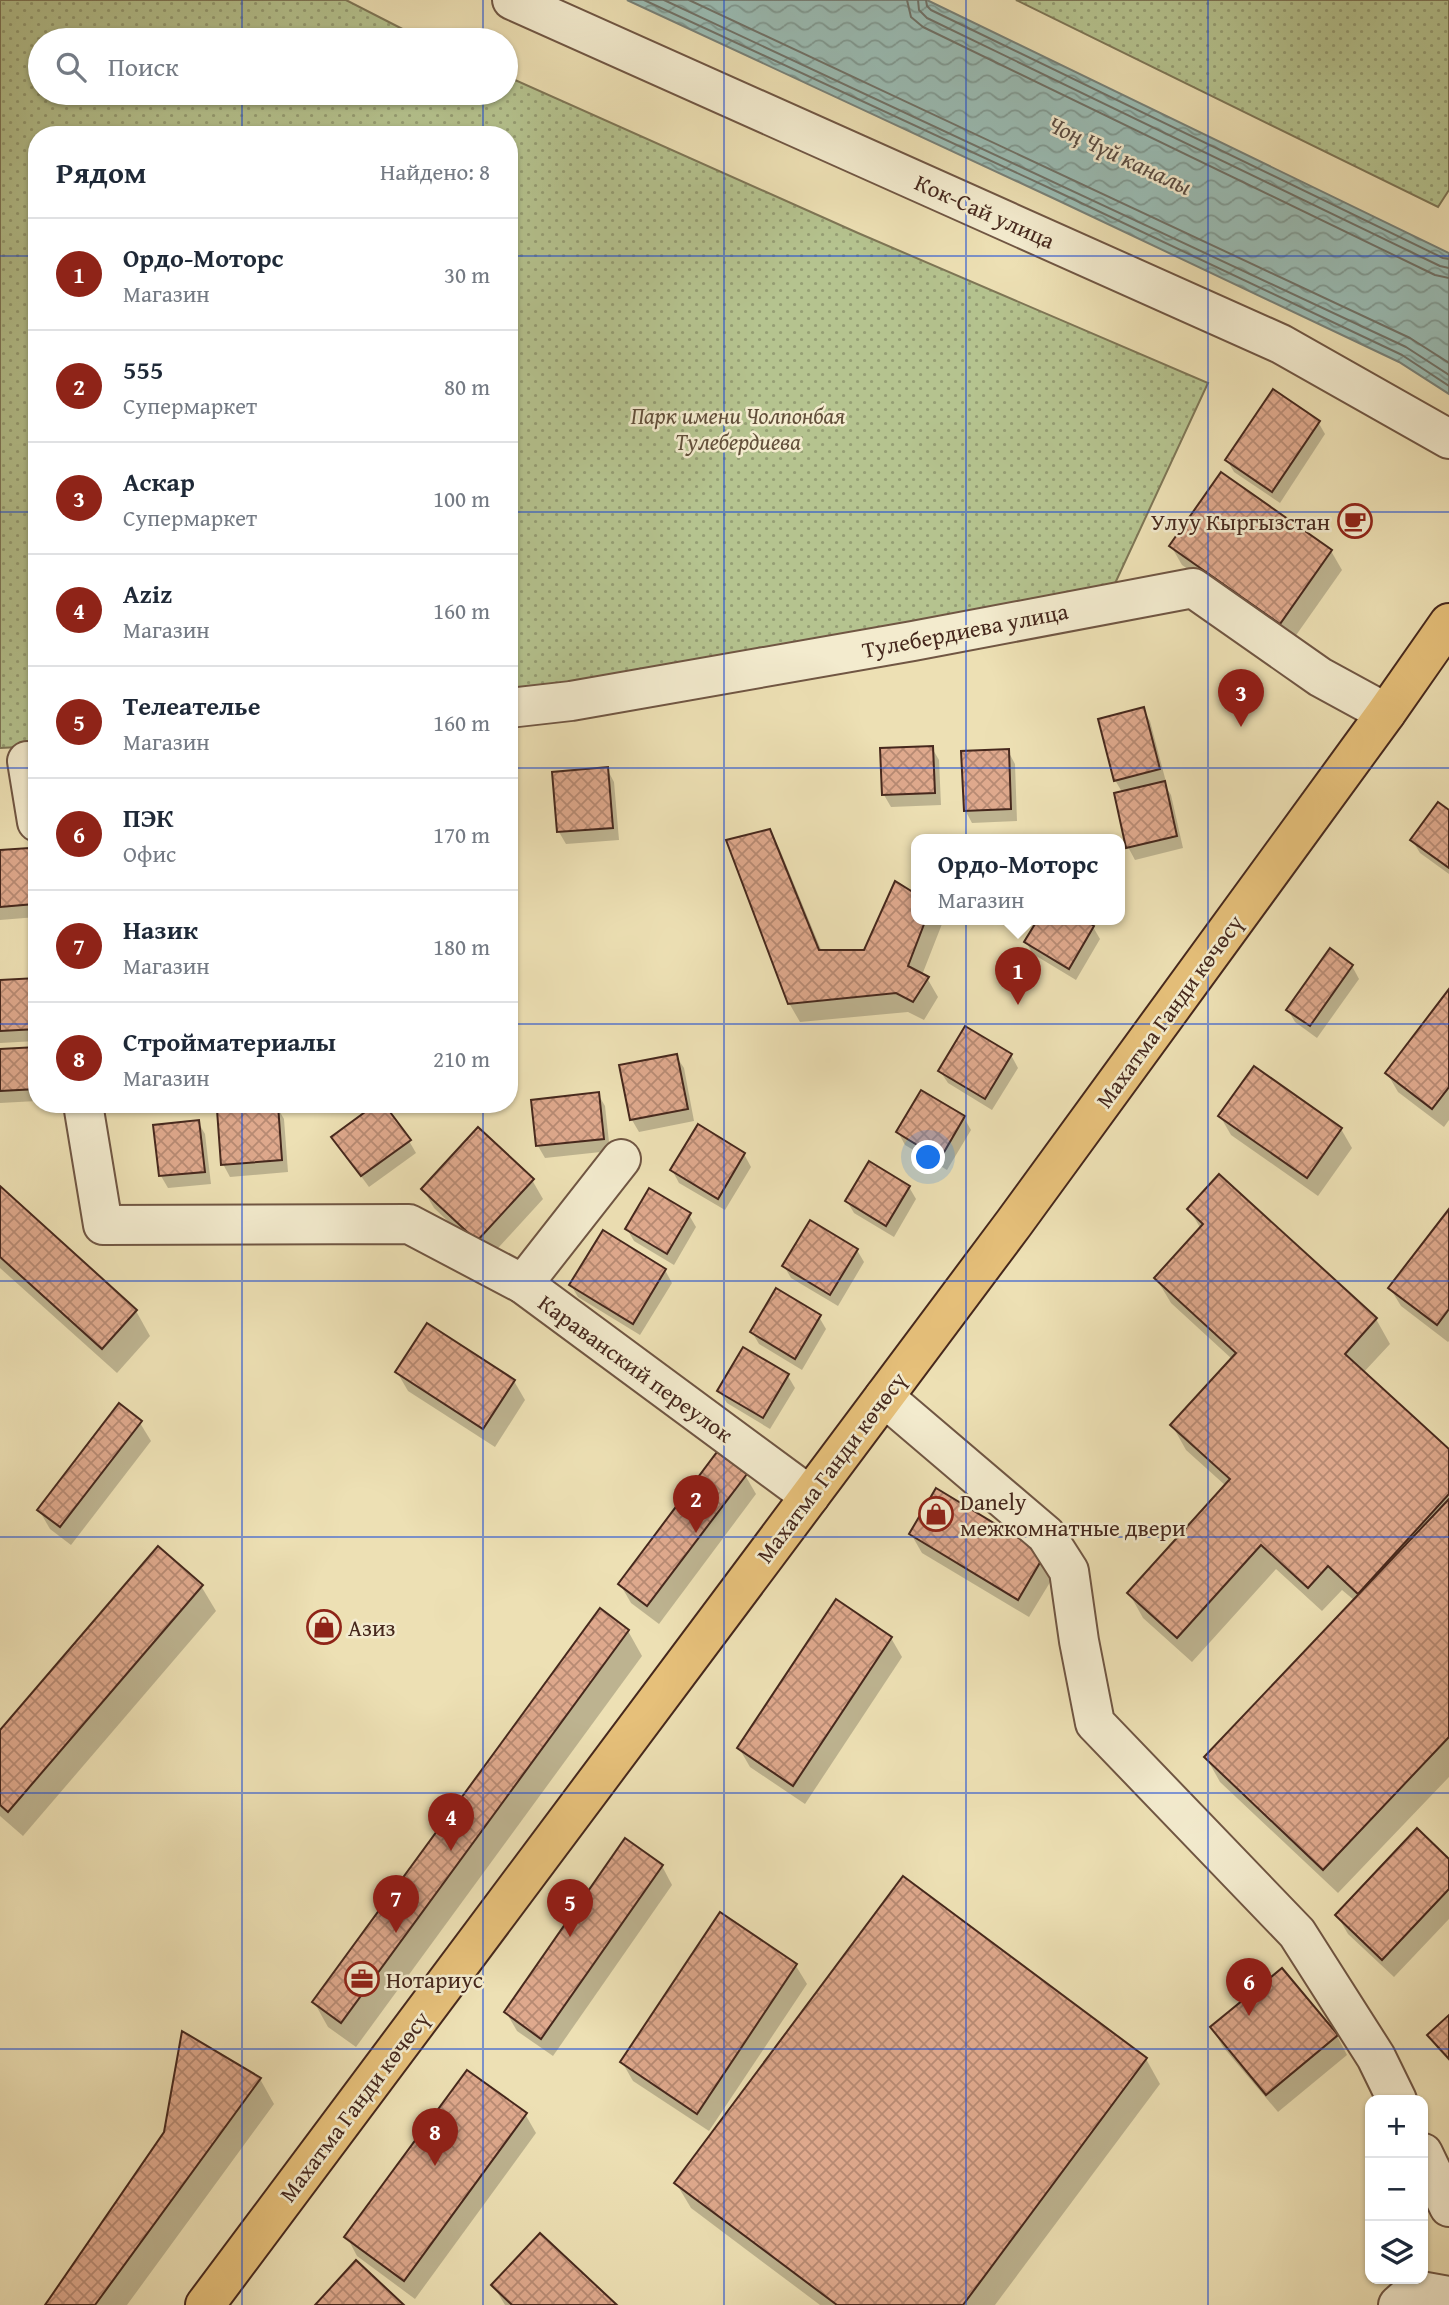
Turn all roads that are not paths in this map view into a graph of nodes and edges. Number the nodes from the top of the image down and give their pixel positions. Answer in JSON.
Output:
{"nodes":[{"id":1,"x":512,"y":0,"type":"edge"},
{"id":2,"x":1449,"y":439,"type":"edge"},
{"id":3,"x":1449,"y":623,"type":"edge"},
{"id":4,"x":518,"y":707,"type":"edge"},
{"id":5,"x":1387,"y":713,"type":"junction"},
{"id":6,"x":21,"y":762,"type":"edge"},
{"id":7,"x":28,"y":788,"type":"edge"},
{"id":8,"x":84,"y":1113,"type":"edge"},
{"id":9,"x":621,"y":1158,"type":"dead end"},
{"id":10,"x":523,"y":1284,"type":"junction"},
{"id":11,"x":884,"y":1397,"type":"junction"},
{"id":12,"x":810,"y":1496,"type":"junction"},
{"id":13,"x":1395,"y":2095,"type":"edge"},
{"id":14,"x":1425,"y":2158,"type":"edge"},
{"id":15,"x":1449,"y":2207,"type":"edge"},
{"id":16,"x":1449,"y":2296,"type":"edge"},
{"id":17,"x":205,"y":2305,"type":"edge"},
{"id":18,"x":1398,"y":2305,"type":"edge"}],
"edges":[{"from":1,"to":2,"type":"street","name":"Кок-Сай улица"},
{"from":3,"to":5,"type":"main road","name":"Махатма Ганди көчөсү"},
{"from":4,"to":5,"type":"street","name":"Тулебердиева улица"},
{"from":5,"to":11,"type":"main road","name":"Махатма Ганди көчөсү"},
{"from":6,"to":7,"type":"street"},
{"from":8,"to":10,"type":"street"},
{"from":9,"to":10,"type":"street","name":"Караванский переулок"},
{"from":10,"to":12,"type":"street","name":"Караванский переулок"},
{"from":11,"to":12,"type":"main road","name":"Махатма Ганди көчөсү"},
{"from":11,"to":13,"type":"street"},
{"from":12,"to":17,"type":"main road","name":"Махатма Ганди көчөсү"},
{"from":14,"to":15,"type":"street"},
{"from":16,"to":18,"type":"street"}]}
